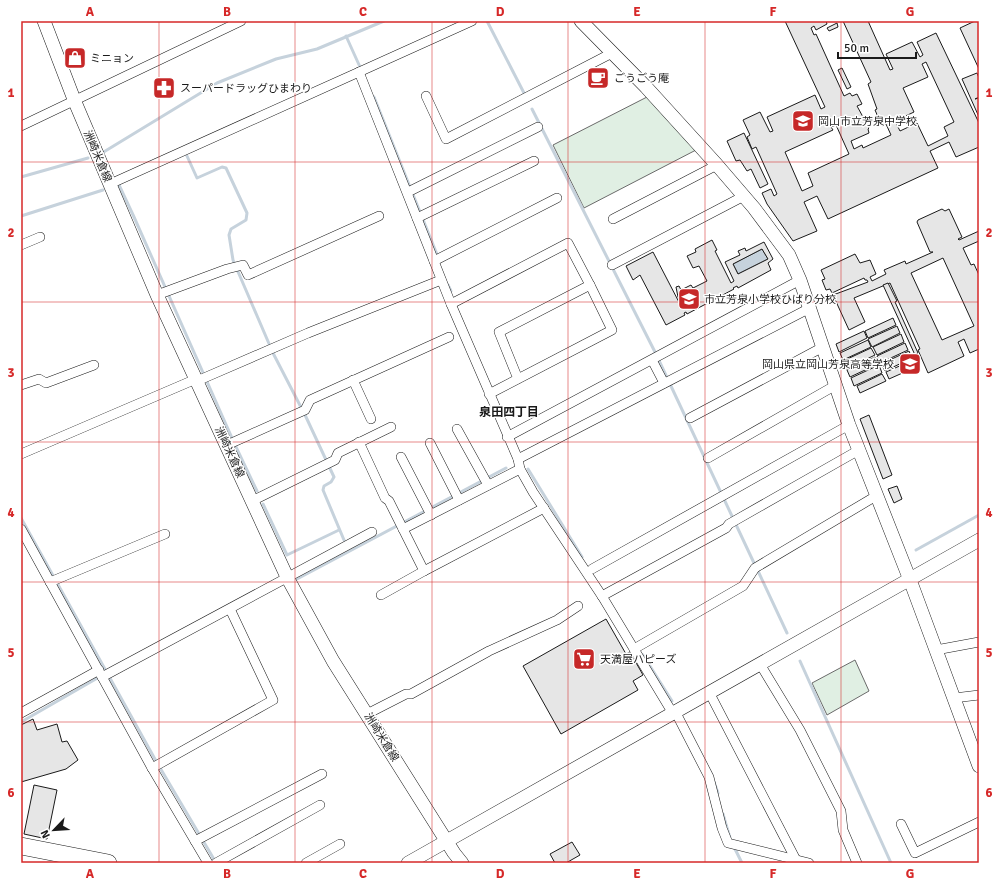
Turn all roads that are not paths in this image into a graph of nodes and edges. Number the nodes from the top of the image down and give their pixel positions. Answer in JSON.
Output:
{"nodes":[{"id":1,"x":44,"y":21,"type":"edge"},
{"id":2,"x":242,"y":21,"type":"edge"},
{"id":3,"x":472,"y":21,"type":"edge"},
{"id":4,"x":581,"y":21,"type":"edge"},
{"id":5,"x":612,"y":53,"type":"junction"},
{"id":6,"x":359,"y":72,"type":"junction"},
{"id":7,"x":426,"y":96,"type":"dead end"},
{"id":8,"x":75,"y":102,"type":"junction"},
{"id":9,"x":21,"y":126,"type":"edge"},
{"id":10,"x":538,"y":127,"type":"dead end"},
{"id":11,"x":534,"y":161,"type":"dead end"},
{"id":12,"x":717,"y":165,"type":"junction"},
{"id":13,"x":110,"y":184,"type":"junction"},
{"id":14,"x":411,"y":191,"type":"junction"},
{"id":15,"x":744,"y":196,"type":"junction"},
{"id":16,"x":557,"y":198,"type":"dead end"},
{"id":17,"x":379,"y":216,"type":"dead end"},
{"id":18,"x":420,"y":216,"type":"junction"},
{"id":19,"x":614,"y":219,"type":"dead end"},
{"id":20,"x":40,"y":237,"type":"dead end"},
{"id":21,"x":21,"y":245,"type":"edge"},
{"id":22,"x":437,"y":260,"type":"junction"},
{"id":23,"x":612,"y":265,"type":"dead end"},
{"id":24,"x":441,"y":280,"type":"junction"},
{"id":25,"x":800,"y":280,"type":"junction"},
{"id":26,"x":590,"y":285,"type":"junction"},
{"id":27,"x":163,"y":293,"type":"junction"},
{"id":28,"x":451,"y":304,"type":"junction"},
{"id":29,"x":810,"y":308,"type":"junction"},
{"id":30,"x":449,"y":337,"type":"dead end"},
{"id":31,"x":823,"y":347,"type":"junction"},
{"id":32,"x":655,"y":358,"type":"junction"},
{"id":33,"x":94,"y":365,"type":"dead end"},
{"id":34,"x":200,"y":379,"type":"junction"},
{"id":35,"x":518,"y":379,"type":"junction"},
{"id":36,"x":353,"y":380,"type":"junction"},
{"id":37,"x":667,"y":381,"type":"junction"},
{"id":38,"x":836,"y":384,"type":"junction"},
{"id":39,"x":21,"y":385,"type":"edge"},
{"id":40,"x":489,"y":394,"type":"junction"},
{"id":41,"x":690,"y":418,"type":"dead end"},
{"id":42,"x":371,"y":419,"type":"dead end"},
{"id":43,"x":849,"y":425,"type":"junction"},
{"id":44,"x":391,"y":427,"type":"dead end"},
{"id":45,"x":457,"y":429,"type":"dead end"},
{"id":46,"x":508,"y":437,"type":"junction"},
{"id":47,"x":359,"y":442,"type":"junction"},
{"id":48,"x":430,"y":443,"type":"dead end"},
{"id":49,"x":227,"y":445,"type":"junction"},
{"id":50,"x":859,"y":450,"type":"junction"},
{"id":51,"x":21,"y":454,"type":"edge"},
{"id":52,"x":401,"y":457,"type":"dead end"},
{"id":53,"x":708,"y":458,"type":"dead end"},
{"id":54,"x":519,"y":464,"type":"junction"},
{"id":55,"x":485,"y":481,"type":"junction"},
{"id":56,"x":876,"y":496,"type":"junction"},
{"id":57,"x":458,"y":497,"type":"junction"},
{"id":58,"x":252,"y":501,"type":"junction"},
{"id":59,"x":544,"y":508,"type":"junction"},
{"id":60,"x":430,"y":512,"type":"junction"},
{"id":61,"x":402,"y":526,"type":"junction"},
{"id":62,"x":21,"y":529,"type":"edge"},
{"id":63,"x":372,"y":532,"type":"dead end"},
{"id":64,"x":165,"y":534,"type":"dead end"},
{"id":65,"x":979,"y":540,"type":"edge"},
{"id":66,"x":592,"y":569,"type":"dead end"},
{"id":67,"x":424,"y":571,"type":"junction"},
{"id":68,"x":287,"y":577,"type":"junction"},
{"id":69,"x":910,"y":580,"type":"junction"},
{"id":70,"x":54,"y":581,"type":"junction"},
{"id":71,"x":381,"y":594,"type":"dead end"},
{"id":72,"x":604,"y":595,"type":"junction"},
{"id":73,"x":578,"y":606,"type":"dead end"},
{"id":74,"x":231,"y":611,"type":"junction"},
{"id":75,"x":979,"y":642,"type":"edge"},
{"id":76,"x":637,"y":648,"type":"junction"},
{"id":77,"x":936,"y":650,"type":"junction"},
{"id":78,"x":760,"y":664,"type":"junction"},
{"id":79,"x":103,"y":674,"type":"junction"},
{"id":80,"x":709,"y":692,"type":"junction"},
{"id":81,"x":979,"y":695,"type":"edge"},
{"id":82,"x":954,"y":698,"type":"junction"},
{"id":83,"x":673,"y":712,"type":"junction"},
{"id":84,"x":21,"y":713,"type":"edge"},
{"id":85,"x":367,"y":714,"type":"junction"},
{"id":86,"x":155,"y":766,"type":"junction"},
{"id":87,"x":979,"y":766,"type":"edge"},
{"id":88,"x":322,"y":774,"type":"dead end"},
{"id":89,"x":320,"y":805,"type":"dead end"},
{"id":90,"x":979,"y":822,"type":"edge"},
{"id":91,"x":901,"y":824,"type":"dead end"},
{"id":92,"x":199,"y":839,"type":"junction"},
{"id":93,"x":447,"y":841,"type":"junction"},
{"id":94,"x":340,"y":844,"type":"dead end"},
{"id":95,"x":21,"y":846,"type":"edge"},
{"id":96,"x":21,"y":855,"type":"edge"},
{"id":97,"x":795,"y":858,"type":"junction"},
{"id":98,"x":217,"y":862,"type":"edge"},
{"id":99,"x":460,"y":862,"type":"edge"},
{"id":100,"x":58,"y":863,"type":"edge"},
{"id":101,"x":108,"y":863,"type":"edge"},
{"id":102,"x":208,"y":863,"type":"edge"},
{"id":103,"x":306,"y":863,"type":"edge"},
{"id":104,"x":408,"y":863,"type":"edge"},
{"id":105,"x":808,"y":863,"type":"edge"},
{"id":106,"x":857,"y":863,"type":"edge"}],
"edges":[{"from":1,"to":8,"type":"street","name":"洲崎米倉線"},
{"from":2,"to":8,"type":"street"},
{"from":3,"to":6,"type":"street"},
{"from":4,"to":5,"type":"street"},
{"from":5,"to":7,"type":"street"},
{"from":5,"to":12,"type":"street"},
{"from":6,"to":13,"type":"street"},
{"from":6,"to":14,"type":"street"},
{"from":8,"to":9,"type":"street"},
{"from":8,"to":13,"type":"street","name":"洲崎米倉線"},
{"from":10,"to":14,"type":"street"},
{"from":11,"to":18,"type":"street"},
{"from":12,"to":15,"type":"street"},
{"from":12,"to":19,"type":"street"},
{"from":13,"to":27,"type":"street","name":"洲崎米倉線"},
{"from":14,"to":18,"type":"street"},
{"from":15,"to":23,"type":"street"},
{"from":15,"to":25,"type":"street"},
{"from":16,"to":22,"type":"street"},
{"from":17,"to":27,"type":"street"},
{"from":18,"to":22,"type":"street"},
{"from":20,"to":21,"type":"street"},
{"from":22,"to":24,"type":"street"},
{"from":24,"to":28,"type":"street"},
{"from":24,"to":34,"type":"street"},
{"from":25,"to":29,"type":"street"},
{"from":25,"to":32,"type":"street"},
{"from":26,"to":28,"type":"street"},
{"from":26,"to":35,"type":"street"},
{"from":26,"to":35,"type":"street"},
{"from":27,"to":34,"type":"street","name":"洲崎米倉線"},
{"from":28,"to":40,"type":"street"},
{"from":29,"to":31,"type":"street"},
{"from":29,"to":37,"type":"street"},
{"from":30,"to":36,"type":"street"},
{"from":31,"to":38,"type":"street"},
{"from":31,"to":41,"type":"street"},
{"from":32,"to":37,"type":"street"},
{"from":32,"to":46,"type":"street"},
{"from":33,"to":39,"type":"street"},
{"from":34,"to":49,"type":"street","name":"洲崎米倉線"},
{"from":34,"to":51,"type":"street"},
{"from":35,"to":40,"type":"street"},
{"from":36,"to":42,"type":"street"},
{"from":36,"to":49,"type":"street"},
{"from":37,"to":54,"type":"street"},
{"from":38,"to":43,"type":"street"},
{"from":38,"to":53,"type":"street"},
{"from":40,"to":46,"type":"street"},
{"from":43,"to":50,"type":"street"},
{"from":43,"to":66,"type":"street"},
{"from":44,"to":47,"type":"street"},
{"from":45,"to":55,"type":"street"},
{"from":46,"to":54,"type":"street"},
{"from":47,"to":58,"type":"street"},
{"from":47,"to":61,"type":"street"},
{"from":48,"to":57,"type":"street"},
{"from":49,"to":58,"type":"street","name":"洲崎米倉線"},
{"from":50,"to":56,"type":"street"},
{"from":50,"to":72,"type":"street"},
{"from":52,"to":60,"type":"street"},
{"from":54,"to":55,"type":"street"},
{"from":54,"to":59,"type":"street"},
{"from":55,"to":57,"type":"street"},
{"from":56,"to":69,"type":"street"},
{"from":56,"to":76,"type":"street"},
{"from":57,"to":60,"type":"street"},
{"from":58,"to":68,"type":"street","name":"洲崎米倉線"},
{"from":59,"to":67,"type":"street"},
{"from":59,"to":72,"type":"street"},
{"from":60,"to":61,"type":"street"},
{"from":61,"to":67,"type":"street"},
{"from":62,"to":70,"type":"street"},
{"from":63,"to":68,"type":"street"},
{"from":64,"to":70,"type":"street"},
{"from":65,"to":69,"type":"street"},
{"from":67,"to":71,"type":"street"},
{"from":68,"to":74,"type":"street"},
{"from":68,"to":85,"type":"street","name":"洲崎米倉線"},
{"from":69,"to":77,"type":"street"},
{"from":69,"to":78,"type":"street"},
{"from":70,"to":79,"type":"street"},
{"from":72,"to":76,"type":"street"},
{"from":73,"to":85,"type":"street"},
{"from":74,"to":79,"type":"street"},
{"from":74,"to":86,"type":"street"},
{"from":75,"to":77,"type":"street"},
{"from":76,"to":83,"type":"street"},
{"from":77,"to":82,"type":"street"},
{"from":78,"to":80,"type":"street"},
{"from":78,"to":106,"type":"street"},
{"from":79,"to":84,"type":"street"},
{"from":79,"to":86,"type":"street"},
{"from":80,"to":83,"type":"street"},
{"from":80,"to":97,"type":"street"},
{"from":81,"to":82,"type":"street"},
{"from":82,"to":87,"type":"street"},
{"from":83,"to":93,"type":"street"},
{"from":83,"to":97,"type":"street"},
{"from":85,"to":93,"type":"street","name":"洲崎米倉線"},
{"from":86,"to":92,"type":"street"},
{"from":88,"to":92,"type":"street"},
{"from":89,"to":98,"type":"street"},
{"from":90,"to":91,"type":"street"},
{"from":92,"to":102,"type":"street"},
{"from":93,"to":99,"type":"street","name":"洲崎米倉線"},
{"from":93,"to":104,"type":"street"},
{"from":94,"to":103,"type":"street"},
{"from":95,"to":101,"type":"highway"},
{"from":96,"to":100,"type":"highway"},
{"from":97,"to":105,"type":"street"}]}
